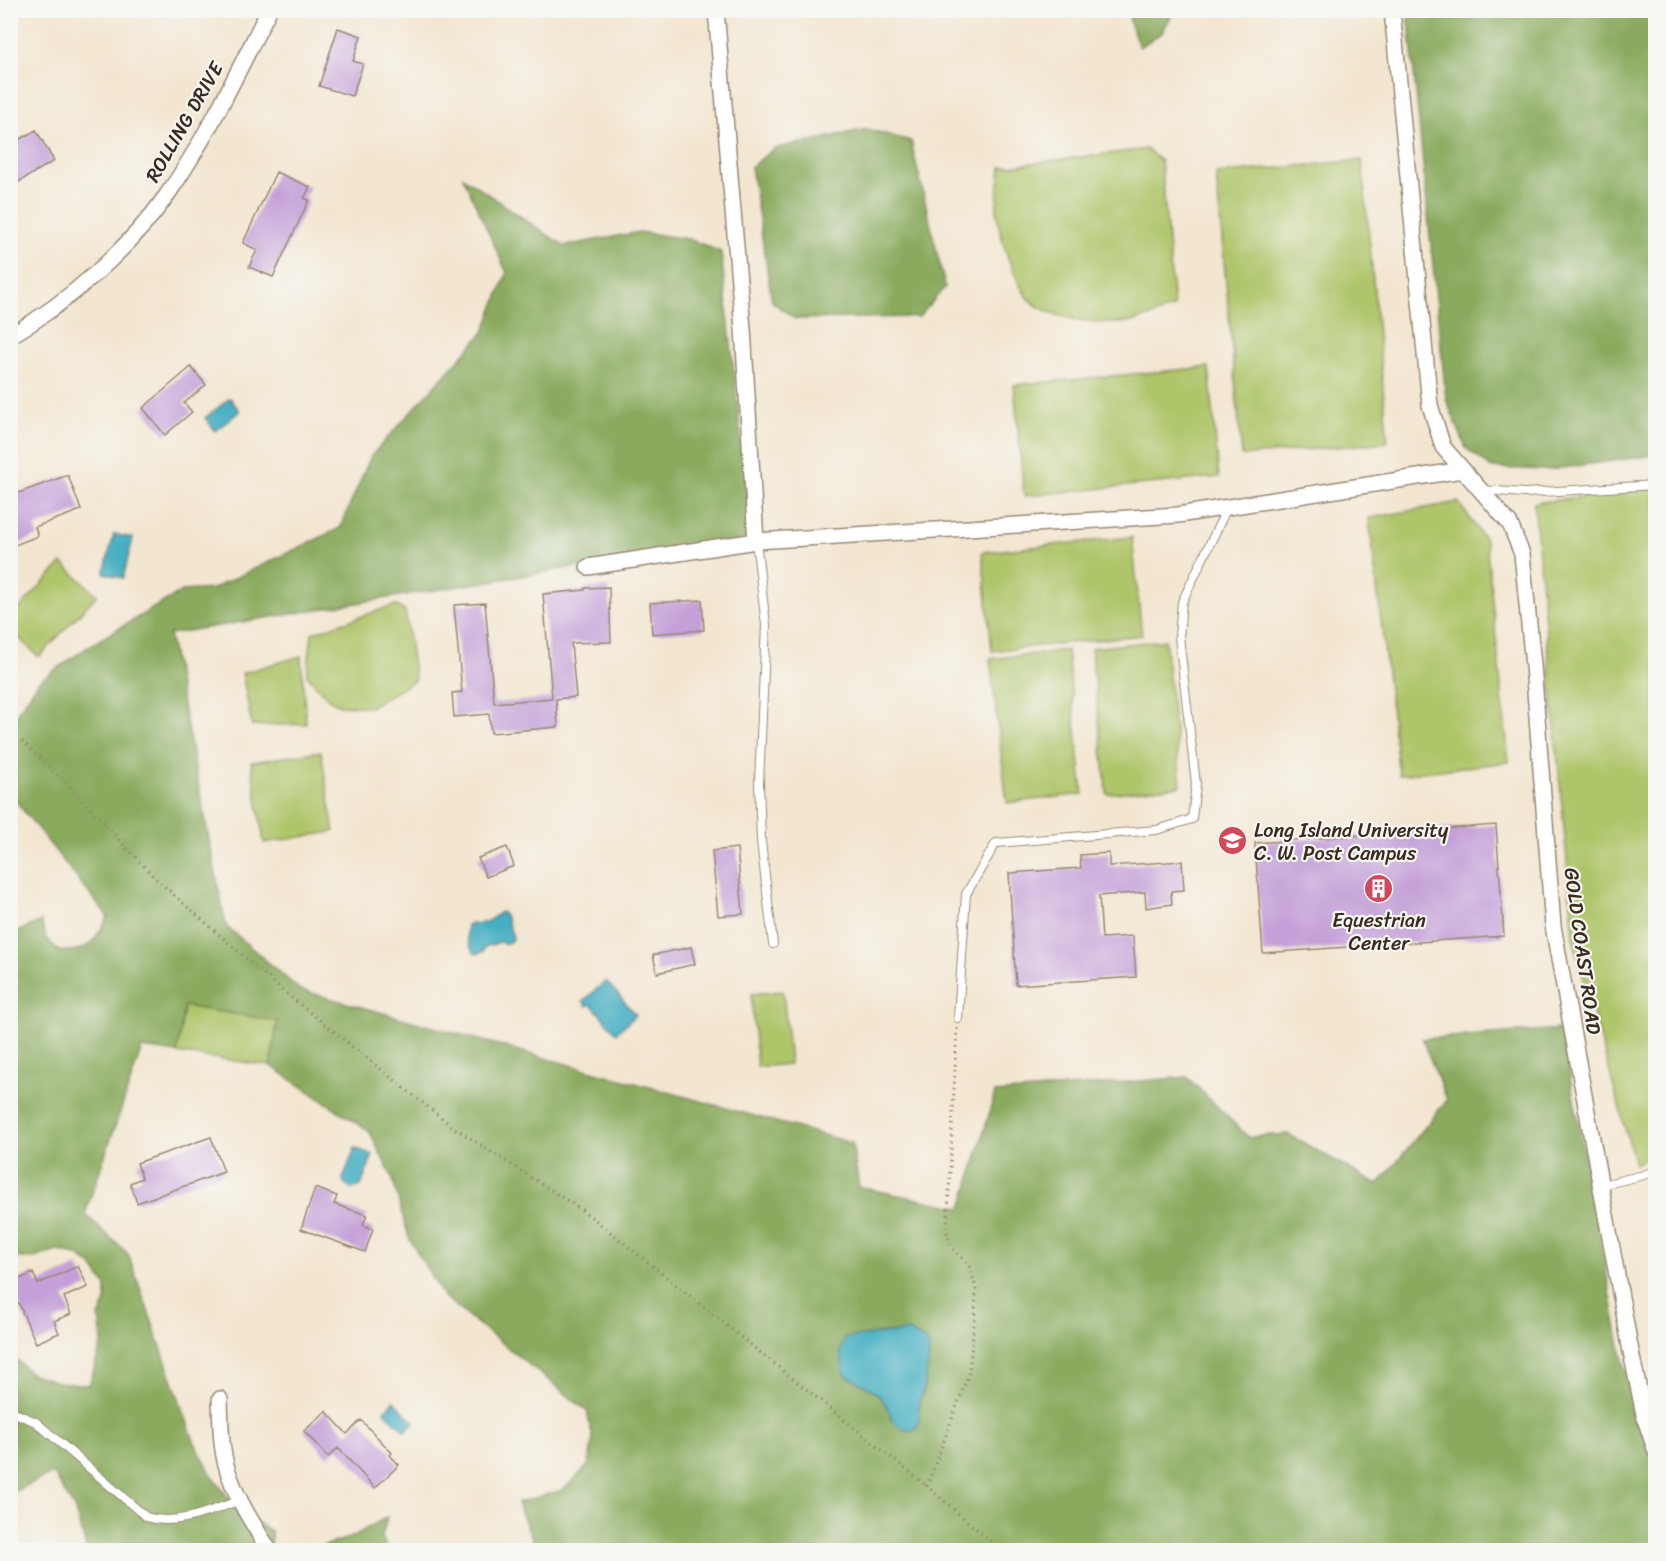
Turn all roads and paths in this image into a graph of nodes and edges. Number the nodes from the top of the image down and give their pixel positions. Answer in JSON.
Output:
{"nodes":[{"id":1,"x":269,"y":10,"type":"edge"},
{"id":2,"x":716,"y":10,"type":"edge"},
{"id":3,"x":1392,"y":10,"type":"edge"},
{"id":4,"x":10,"y":336,"type":"edge"},
{"id":5,"x":1462,"y":470,"type":"junction"},
{"id":6,"x":1656,"y":484,"type":"edge"},
{"id":7,"x":1481,"y":490,"type":"junction"},
{"id":8,"x":1227,"y":508,"type":"junction"},
{"id":9,"x":756,"y":541,"type":"junction"},
{"id":10,"x":588,"y":567,"type":"dead end"},
{"id":11,"x":22,"y":741,"type":"dead end"},
{"id":12,"x":773,"y":944,"type":"dead end"},
{"id":13,"x":958,"y":1018,"type":"joint"},
{"id":14,"x":1656,"y":1170,"type":"edge"},
{"id":15,"x":1602,"y":1185,"type":"junction"},
{"id":16,"x":220,"y":1399,"type":"dead end"},
{"id":17,"x":10,"y":1411,"type":"edge"},
{"id":18,"x":1656,"y":1452,"type":"edge"},
{"id":19,"x":927,"y":1486,"type":"junction"},
{"id":20,"x":241,"y":1500,"type":"junction"},
{"id":21,"x":269,"y":1551,"type":"edge"},
{"id":22,"x":1000,"y":1551,"type":"edge"}],
"edges":[{"from":1,"to":4,"type":"street","name":"ROLLING DRIVE"},
{"from":2,"to":9,"type":"street"},
{"from":3,"to":5,"type":"street","name":"GOLD COAST ROAD"},
{"from":5,"to":7,"type":"street","name":"GOLD COAST ROAD"},
{"from":5,"to":8,"type":"street"},
{"from":6,"to":7,"type":"lane"},
{"from":7,"to":15,"type":"street","name":"GOLD COAST ROAD"},
{"from":8,"to":9,"type":"street"},
{"from":8,"to":13,"type":"lane"},
{"from":9,"to":10,"type":"street"},
{"from":9,"to":12,"type":"lane"},
{"from":11,"to":19,"type":"path"},
{"from":13,"to":19,"type":"path"},
{"from":14,"to":15,"type":"lane"},
{"from":15,"to":18,"type":"street","name":"GOLD COAST ROAD"},
{"from":16,"to":20,"type":"street"},
{"from":17,"to":20,"type":"lane"},
{"from":19,"to":22,"type":"path"},
{"from":20,"to":21,"type":"street"}]}
